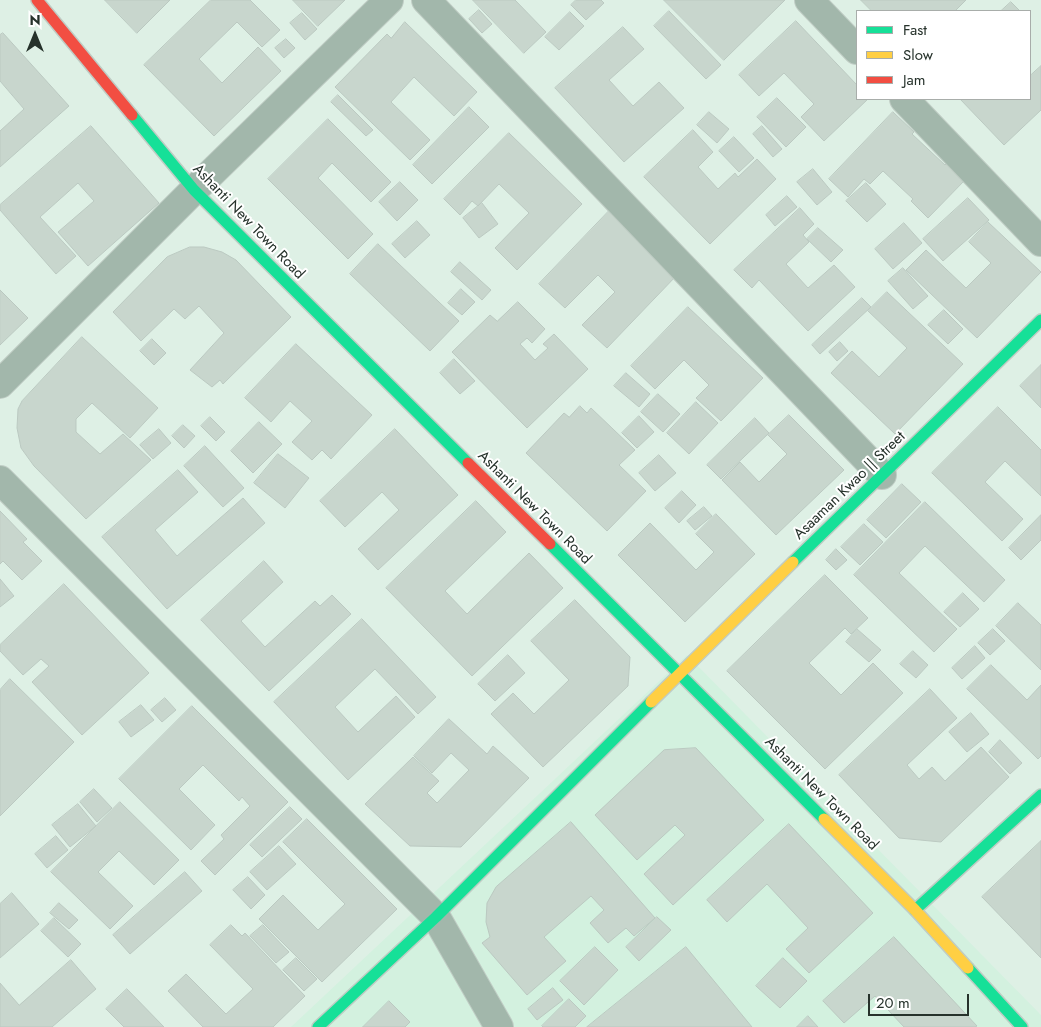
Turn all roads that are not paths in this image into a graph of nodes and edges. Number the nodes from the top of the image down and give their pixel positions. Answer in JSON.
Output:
{"nodes":[{"id":1,"x":37,"y":0,"type":"edge"},
{"id":2,"x":389,"y":0,"type":"edge"},
{"id":3,"x":426,"y":0,"type":"edge"},
{"id":4,"x":809,"y":0,"type":"edge"},
{"id":5,"x":856,"y":49,"type":"edge"},
{"id":6,"x":905,"y":100,"type":"edge"},
{"id":7,"x":194,"y":190,"type":"junction"},
{"id":8,"x":1041,"y":242,"type":"edge"},
{"id":9,"x":1041,"y":320,"type":"edge"},
{"id":10,"x":0,"y":384,"type":"edge"},
{"id":11,"x":882,"y":475,"type":"junction"},
{"id":12,"x":0,"y":480,"type":"edge"},
{"id":13,"x":680,"y":673,"type":"junction"},
{"id":14,"x":1041,"y":795,"type":"edge"},
{"id":15,"x":915,"y":910,"type":"junction"},
{"id":16,"x":436,"y":917,"type":"junction"},
{"id":17,"x":318,"y":1027,"type":"edge"},
{"id":18,"x":499,"y":1027,"type":"edge"},
{"id":19,"x":1022,"y":1027,"type":"edge"}],
"edges":[{"from":1,"to":7,"type":"street","name":"Ashanti New Town Road"},
{"from":2,"to":7,"type":"street"},
{"from":3,"to":11,"type":"street"},
{"from":4,"to":5,"type":"street"},
{"from":6,"to":8,"type":"street"},
{"from":7,"to":10,"type":"street"},
{"from":7,"to":13,"type":"street","name":"Ashanti New Town Road"},
{"from":9,"to":11,"type":"street","name":"Asaaman Kwao || Street"},
{"from":11,"to":13,"type":"street","name":"Asaaman Kwao || Street"},
{"from":12,"to":16,"type":"street"},
{"from":13,"to":15,"type":"street","name":"Ashanti New Town Road"},
{"from":13,"to":16,"type":"street","name":"Asaaman Kwao || Street"},
{"from":14,"to":15,"type":"street"},
{"from":15,"to":19,"type":"street","name":"Ashanti New Town Road"},
{"from":16,"to":17,"type":"street","name":"Asaaman Kwao || Street"},
{"from":16,"to":18,"type":"street"}]}
